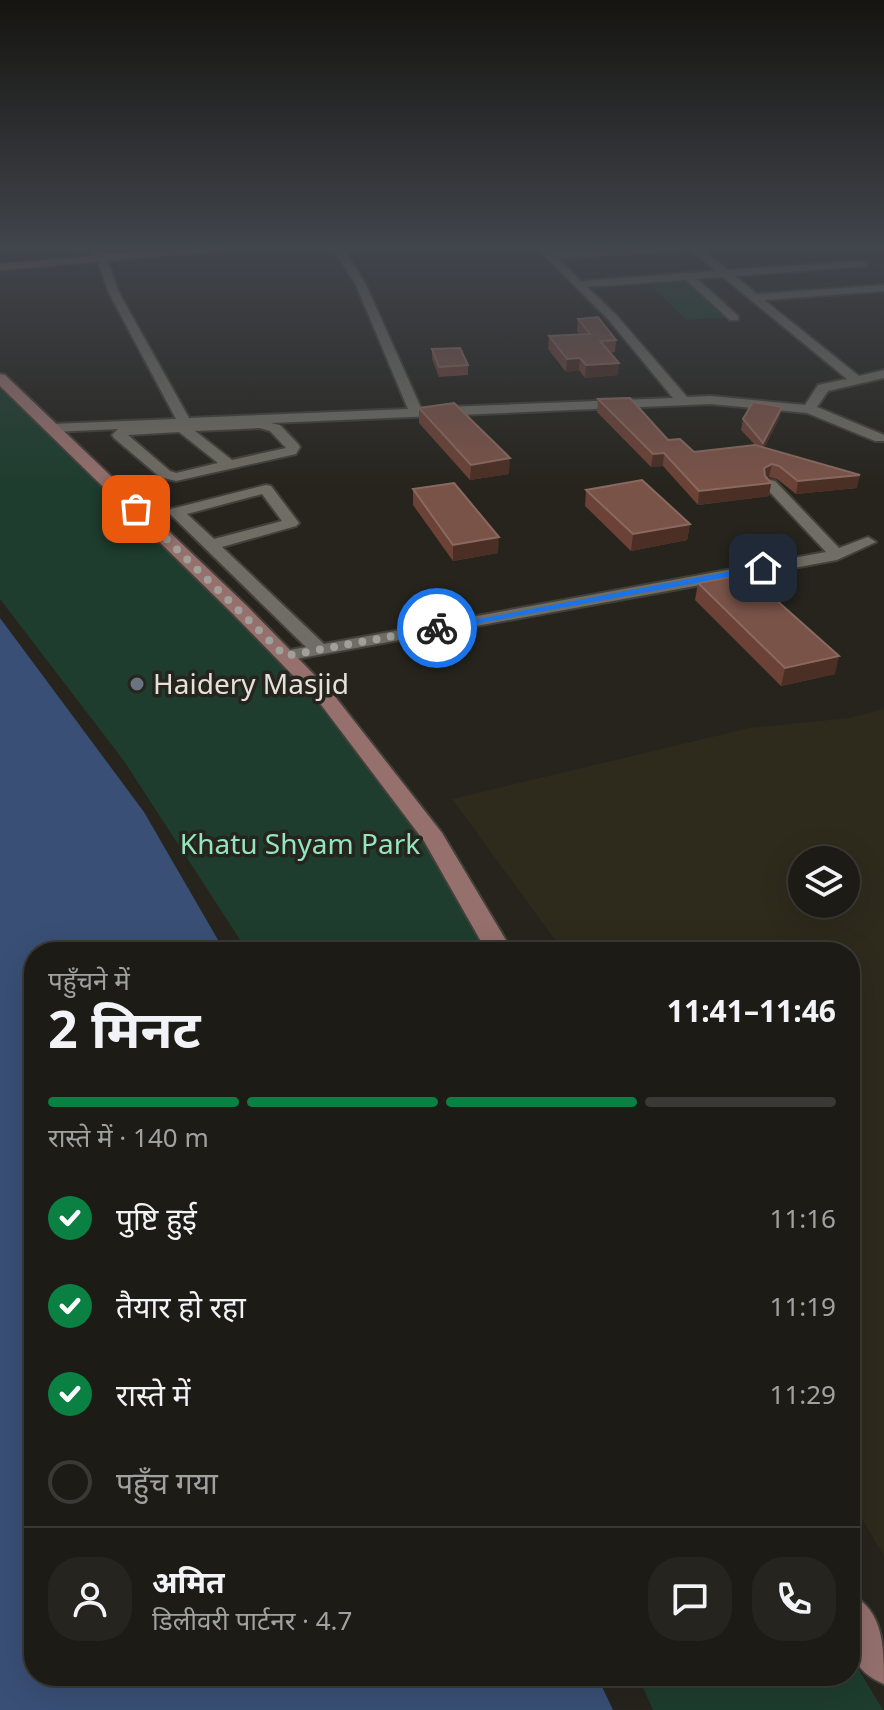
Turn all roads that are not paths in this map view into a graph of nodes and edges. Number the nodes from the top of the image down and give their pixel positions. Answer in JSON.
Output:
{"nodes":[{"id":1,"x":134,"y":328,"type":"edge"},
{"id":2,"x":380,"y":328,"type":"edge"},
{"id":3,"x":621,"y":328,"type":"edge"},
{"id":4,"x":792,"y":328,"type":"edge"},
{"id":5,"x":884,"y":374,"type":"edge"},
{"id":6,"x":0,"y":378,"type":"edge"},
{"id":7,"x":856,"y":380,"type":"junction"},
{"id":8,"x":683,"y":401,"type":"junction"},
{"id":9,"x":809,"y":409,"type":"junction"},
{"id":10,"x":416,"y":411,"type":"junction"},
{"id":11,"x":189,"y":424,"type":"junction"},
{"id":12,"x":52,"y":428,"type":"junction"},
{"id":13,"x":880,"y":438,"type":"dead end"},
{"id":14,"x":249,"y":461,"type":"junction"},
{"id":15,"x":230,"y":466,"type":"junction"},
{"id":16,"x":770,"y":484,"type":"edge"},
{"id":17,"x":868,"y":542,"type":"dead end"},
{"id":18,"x":211,"y":545,"type":"junction"},
{"id":19,"x":837,"y":555,"type":"junction"},
{"id":20,"x":320,"y":650,"type":"junction"},
{"id":21,"x":285,"y":656,"type":"junction"},
{"id":22,"x":494,"y":942,"type":"edge"},
{"id":23,"x":860,"y":1631,"type":"edge"},
{"id":24,"x":884,"y":1663,"type":"edge"}],
"edges":[{"from":1,"to":11,"type":"street"},
{"from":2,"to":10,"type":"street"},
{"from":3,"to":8,"type":"street"},
{"from":4,"to":7,"type":"street"},
{"from":5,"to":7,"type":"street"},
{"from":6,"to":12,"type":"street"},
{"from":7,"to":9,"type":"street"},
{"from":8,"to":9,"type":"street"},
{"from":8,"to":10,"type":"street"},
{"from":9,"to":13,"type":"street"},
{"from":10,"to":11,"type":"street"},
{"from":11,"to":12,"type":"street"},
{"from":11,"to":14,"type":"street"},
{"from":11,"to":14,"type":"street"},
{"from":11,"to":15,"type":"street"},
{"from":11,"to":15,"type":"street"},
{"from":12,"to":21,"type":"street"},
{"from":14,"to":15,"type":"street"},
{"from":16,"to":19,"type":"street"},
{"from":17,"to":19,"type":"street"},
{"from":18,"to":18,"type":"street"},
{"from":18,"to":20,"type":"street"},
{"from":19,"to":20,"type":"street"},
{"from":20,"to":21,"type":"street"},
{"from":21,"to":22,"type":"street"},
{"from":23,"to":24,"type":"street"}]}
